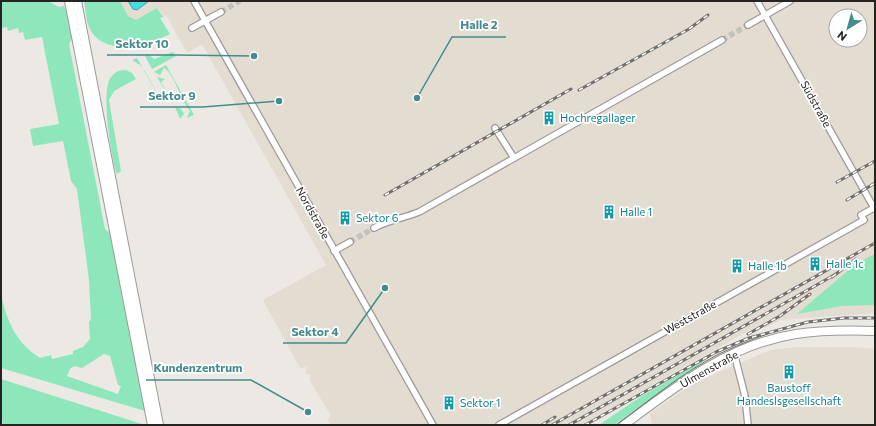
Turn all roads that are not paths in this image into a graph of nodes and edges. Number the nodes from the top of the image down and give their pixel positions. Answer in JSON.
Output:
{"nodes":[{"id":1,"x":69,"y":1,"type":"edge"},
{"id":2,"x":76,"y":1,"type":"edge"},
{"id":3,"x":194,"y":1,"type":"edge"},
{"id":4,"x":757,"y":1,"type":"edge"},
{"id":5,"x":790,"y":1,"type":"edge"},
{"id":6,"x":221,"y":12,"type":"tunnel mouth"},
{"id":7,"x":765,"y":15,"type":"junction"},
{"id":8,"x":205,"y":21,"type":"junction"},
{"id":9,"x":748,"y":25,"type":"tunnel mouth"},
{"id":10,"x":192,"y":28,"type":"dead end"},
{"id":11,"x":722,"y":40,"type":"tunnel mouth"},
{"id":12,"x":495,"y":128,"type":"dead end"},
{"id":13,"x":514,"y":158,"type":"junction"},
{"id":14,"x":874,"y":208,"type":"joint"},
{"id":15,"x":374,"y":228,"type":"tunnel mouth"},
{"id":16,"x":350,"y":242,"type":"tunnel mouth"},
{"id":17,"x":334,"y":251,"type":"junction"},
{"id":18,"x":875,"y":331,"type":"edge"},
{"id":19,"x":734,"y":353,"type":"junction"},
{"id":20,"x":150,"y":401,"type":"junction"},
{"id":21,"x":152,"y":425,"type":"edge"},
{"id":22,"x":159,"y":425,"type":"edge"},
{"id":23,"x":433,"y":425,"type":"edge"},
{"id":24,"x":499,"y":425,"type":"edge"},
{"id":25,"x":624,"y":425,"type":"edge"},
{"id":26,"x":748,"y":425,"type":"edge"}],
"edges":[{"from":1,"to":20,"type":"main road"},
{"from":2,"to":20,"type":"main road"},
{"from":3,"to":8,"type":"street","name":"Nordstraße"},
{"from":4,"to":7,"type":"street","name":"Südstraße"},
{"from":5,"to":7,"type":"street"},
{"from":6,"to":8,"type":"street"},
{"from":7,"to":9,"type":"street"},
{"from":7,"to":14,"type":"street","name":"Südstraße"},
{"from":8,"to":10,"type":"street"},
{"from":8,"to":17,"type":"street","name":"Nordstraße"},
{"from":11,"to":13,"type":"street"},
{"from":12,"to":13,"type":"street"},
{"from":13,"to":15,"type":"street"},
{"from":14,"to":24,"type":"street","name":"Weststraße"},
{"from":16,"to":17,"type":"street"},
{"from":17,"to":23,"type":"street","name":"Nordstraße"},
{"from":18,"to":19,"type":"main road","name":"Ulmenstraße"},
{"from":19,"to":25,"type":"main road","name":"Ulmenstraße"},
{"from":19,"to":26,"type":"street"},
{"from":20,"to":21,"type":"main road"},
{"from":20,"to":22,"type":"main road"}]}
